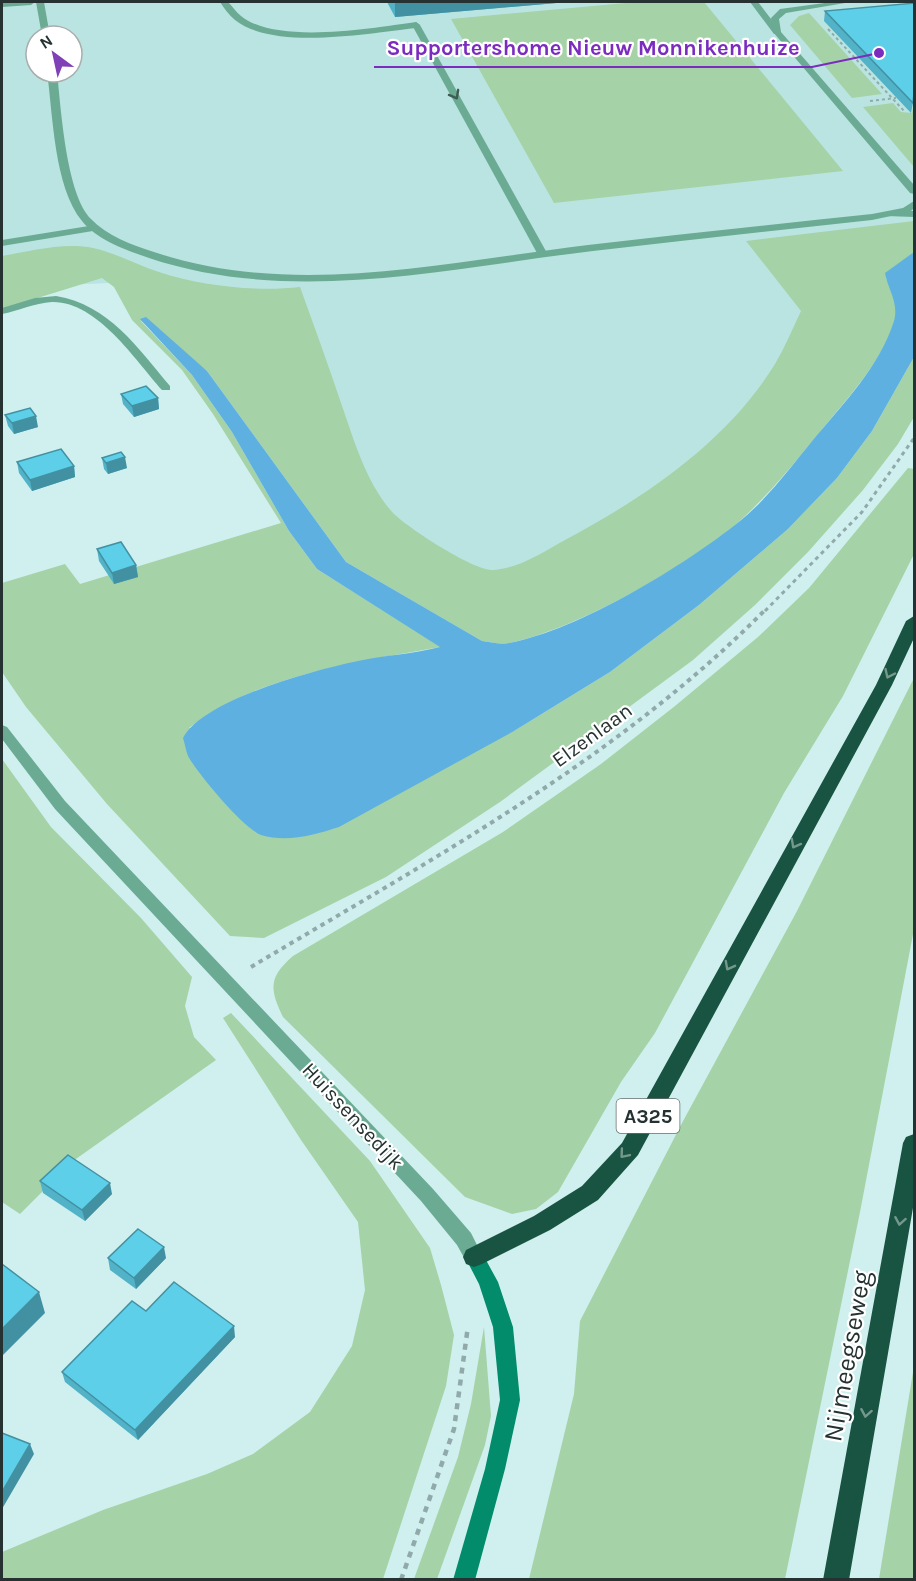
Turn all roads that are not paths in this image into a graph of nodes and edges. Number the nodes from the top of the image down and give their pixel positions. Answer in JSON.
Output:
{"nodes":[{"id":1,"x":31,"y":2,"type":"edge"},
{"id":2,"x":40,"y":2,"type":"edge"},
{"id":3,"x":224,"y":2,"type":"edge"},
{"id":4,"x":754,"y":2,"type":"edge"},
{"id":5,"x":847,"y":2,"type":"edge"},
{"id":6,"x":2,"y":4,"type":"edge"},
{"id":7,"x":44,"y":24,"type":"edge"},
{"id":8,"x":777,"y":32,"type":"junction"},
{"id":9,"x":54,"y":84,"type":"edge"},
{"id":10,"x":915,"y":191,"type":"edge"},
{"id":11,"x":915,"y":204,"type":"edge"},
{"id":12,"x":890,"y":214,"type":"junction"},
{"id":13,"x":915,"y":214,"type":"edge"},
{"id":14,"x":96,"y":228,"type":"junction"},
{"id":15,"x":2,"y":243,"type":"edge"},
{"id":16,"x":542,"y":253,"type":"junction"},
{"id":17,"x":2,"y":311,"type":"edge"},
{"id":18,"x":166,"y":388,"type":"dead end"},
{"id":19,"x":915,"y":621,"type":"edge"},
{"id":20,"x":2,"y":730,"type":"edge"},
{"id":21,"x":915,"y":1143,"type":"edge"},
{"id":22,"x":474,"y":1257,"type":"junction"},
{"id":23,"x":464,"y":1580,"type":"edge"},
{"id":24,"x":836,"y":1580,"type":"edge"}],
"edges":[{"from":1,"to":6,"type":"street"},
{"from":2,"to":7,"type":"street"},
{"from":3,"to":16,"type":"street","one_way":true},
{"from":4,"to":8,"type":"street"},
{"from":5,"to":8,"type":"street"},
{"from":8,"to":10,"type":"street"},
{"from":9,"to":14,"type":"street"},
{"from":11,"to":12,"type":"street"},
{"from":12,"to":13,"type":"street"},
{"from":12,"to":16,"type":"street"},
{"from":14,"to":15,"type":"street"},
{"from":14,"to":16,"type":"street"},
{"from":17,"to":18,"type":"street"},
{"from":19,"to":22,"type":"highway","number":"A325","one_way":true},
{"from":20,"to":22,"type":"street","name":"Huissensedijk"},
{"from":21,"to":24,"type":"highway","name":"Nijmeegseweg","one_way":true},
{"from":22,"to":23,"type":"street","name":"Huissensedijk"}]}
